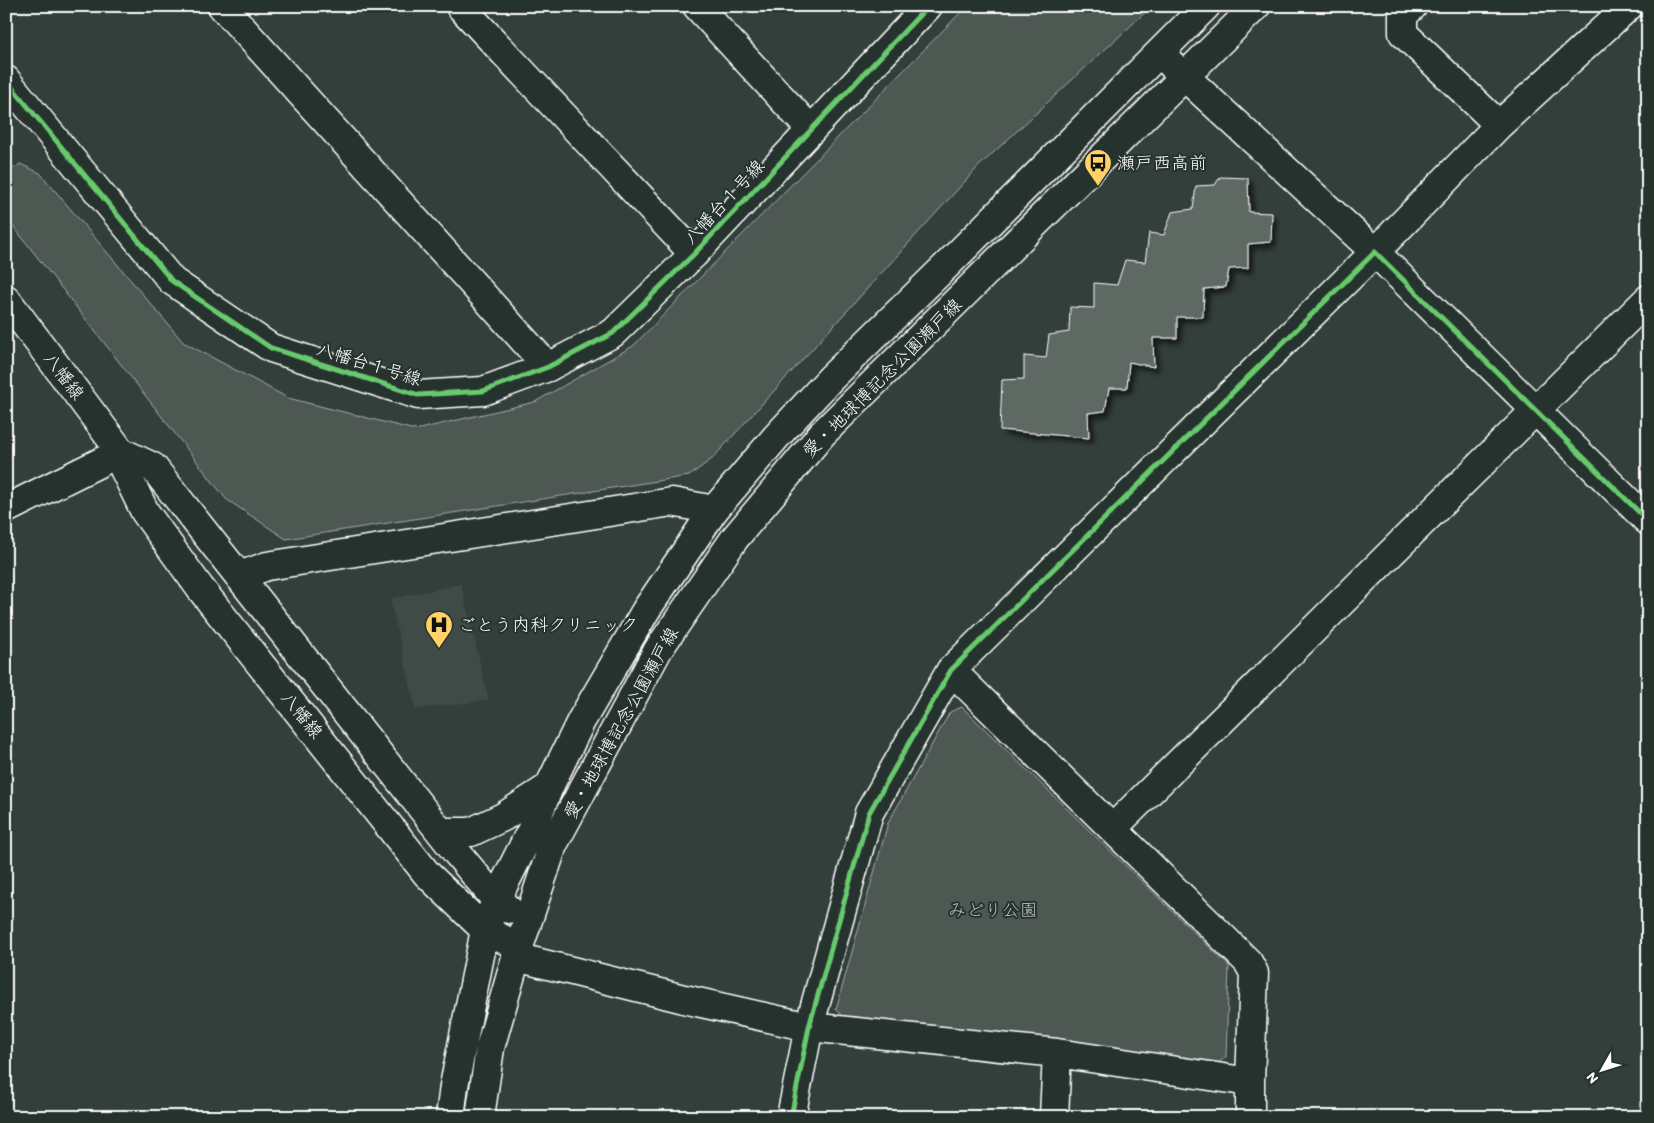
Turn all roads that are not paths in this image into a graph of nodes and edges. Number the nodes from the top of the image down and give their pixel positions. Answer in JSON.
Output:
{"nodes":[{"id":1,"x":222,"y":6,"type":"edge"},
{"id":2,"x":460,"y":6,"type":"edge"},
{"id":3,"x":697,"y":6,"type":"edge"},
{"id":4,"x":928,"y":6,"type":"edge"},
{"id":5,"x":1206,"y":6,"type":"edge"},
{"id":6,"x":1256,"y":6,"type":"edge"},
{"id":7,"x":1413,"y":6,"type":"edge"},
{"id":8,"x":1629,"y":6,"type":"edge"},
{"id":9,"x":1160,"y":52,"type":"junction"},
{"id":10,"x":1183,"y":77,"type":"junction"},
{"id":11,"x":7,"y":84,"type":"edge"},
{"id":12,"x":1499,"y":126,"type":"junction"},
{"id":13,"x":811,"y":130,"type":"junction"},
{"id":14,"x":1375,"y":252,"type":"junction"},
{"id":15,"x":694,"y":254,"type":"junction"},
{"id":16,"x":6,"y":299,"type":"edge"},
{"id":17,"x":1648,"y":299,"type":"edge"},
{"id":18,"x":548,"y":367,"type":"junction"},
{"id":19,"x":1534,"y":410,"type":"junction"},
{"id":20,"x":121,"y":452,"type":"junction"},
{"id":21,"x":6,"y":509,"type":"edge"},
{"id":22,"x":714,"y":510,"type":"junction"},
{"id":23,"x":1648,"y":521,"type":"edge"},
{"id":24,"x":239,"y":576,"type":"junction"},
{"id":25,"x":951,"y":670,"type":"junction"},
{"id":26,"x":549,"y":787,"type":"junction"},
{"id":27,"x":1113,"y":828,"type":"junction"},
{"id":28,"x":441,"y":832,"type":"junction"},
{"id":29,"x":496,"y":900,"type":"junction"},
{"id":30,"x":485,"y":930,"type":"junction"},
{"id":31,"x":521,"y":943,"type":"junction"},
{"id":32,"x":809,"y":1027,"type":"junction"},
{"id":33,"x":1057,"y":1053,"type":"junction"},
{"id":34,"x":1250,"y":1082,"type":"junction"},
{"id":35,"x":450,"y":1117,"type":"edge"},
{"id":36,"x":480,"y":1117,"type":"edge"},
{"id":37,"x":791,"y":1117,"type":"edge"},
{"id":38,"x":1054,"y":1117,"type":"edge"},
{"id":39,"x":1250,"y":1117,"type":"edge"}],
"edges":[{"from":1,"to":18,"type":"street"},
{"from":2,"to":15,"type":"street"},
{"from":3,"to":13,"type":"street"},
{"from":4,"to":13,"type":"street","name":"八幡台１号線"},
{"from":5,"to":9,"type":"street","name":"愛・地球博記念公園瀬戸線"},
{"from":6,"to":10,"type":"street","name":"愛・地球博記念公園瀬戸線"},
{"from":7,"to":12,"type":"street"},
{"from":8,"to":12,"type":"street"},
{"from":9,"to":10,"type":"street"},
{"from":9,"to":22,"type":"street","name":"愛・地球博記念公園瀬戸線"},
{"from":10,"to":14,"type":"street"},
{"from":10,"to":31,"type":"street","name":"愛・地球博記念公園瀬戸線"},
{"from":11,"to":18,"type":"street","name":"八幡台１号線"},
{"from":12,"to":14,"type":"street"},
{"from":13,"to":15,"type":"street","name":"八幡台１号線"},
{"from":14,"to":19,"type":"street"},
{"from":14,"to":25,"type":"street"},
{"from":15,"to":18,"type":"street","name":"八幡台１号線"},
{"from":16,"to":20,"type":"street","name":"八幡線"},
{"from":17,"to":19,"type":"street"},
{"from":19,"to":23,"type":"street"},
{"from":19,"to":27,"type":"street"},
{"from":20,"to":21,"type":"street"},
{"from":20,"to":24,"type":"street","name":"八幡線"},
{"from":20,"to":30,"type":"street","name":"八幡線"},
{"from":22,"to":24,"type":"street"},
{"from":22,"to":26,"type":"street","name":"愛・地球博記念公園瀬戸線"},
{"from":24,"to":28,"type":"street","name":"八幡線"},
{"from":25,"to":27,"type":"street"},
{"from":25,"to":32,"type":"street"},
{"from":26,"to":28,"type":"street"},
{"from":26,"to":29,"type":"street","name":"愛・地球博記念公園瀬戸線"},
{"from":27,"to":34,"type":"street"},
{"from":28,"to":29,"type":"street","name":"八幡線"},
{"from":29,"to":30,"type":"street","name":"愛・地球博記念公園瀬戸線"},
{"from":29,"to":31,"type":"street","name":"八幡線"},
{"from":30,"to":31,"type":"street","name":"八幡線"},
{"from":30,"to":35,"type":"street","name":"愛・地球博記念公園瀬戸線"},
{"from":31,"to":32,"type":"street"},
{"from":31,"to":36,"type":"street","name":"愛・地球博記念公園瀬戸線"},
{"from":32,"to":33,"type":"street"},
{"from":32,"to":37,"type":"street"},
{"from":33,"to":34,"type":"street"},
{"from":33,"to":38,"type":"street"},
{"from":34,"to":39,"type":"street"}]}
